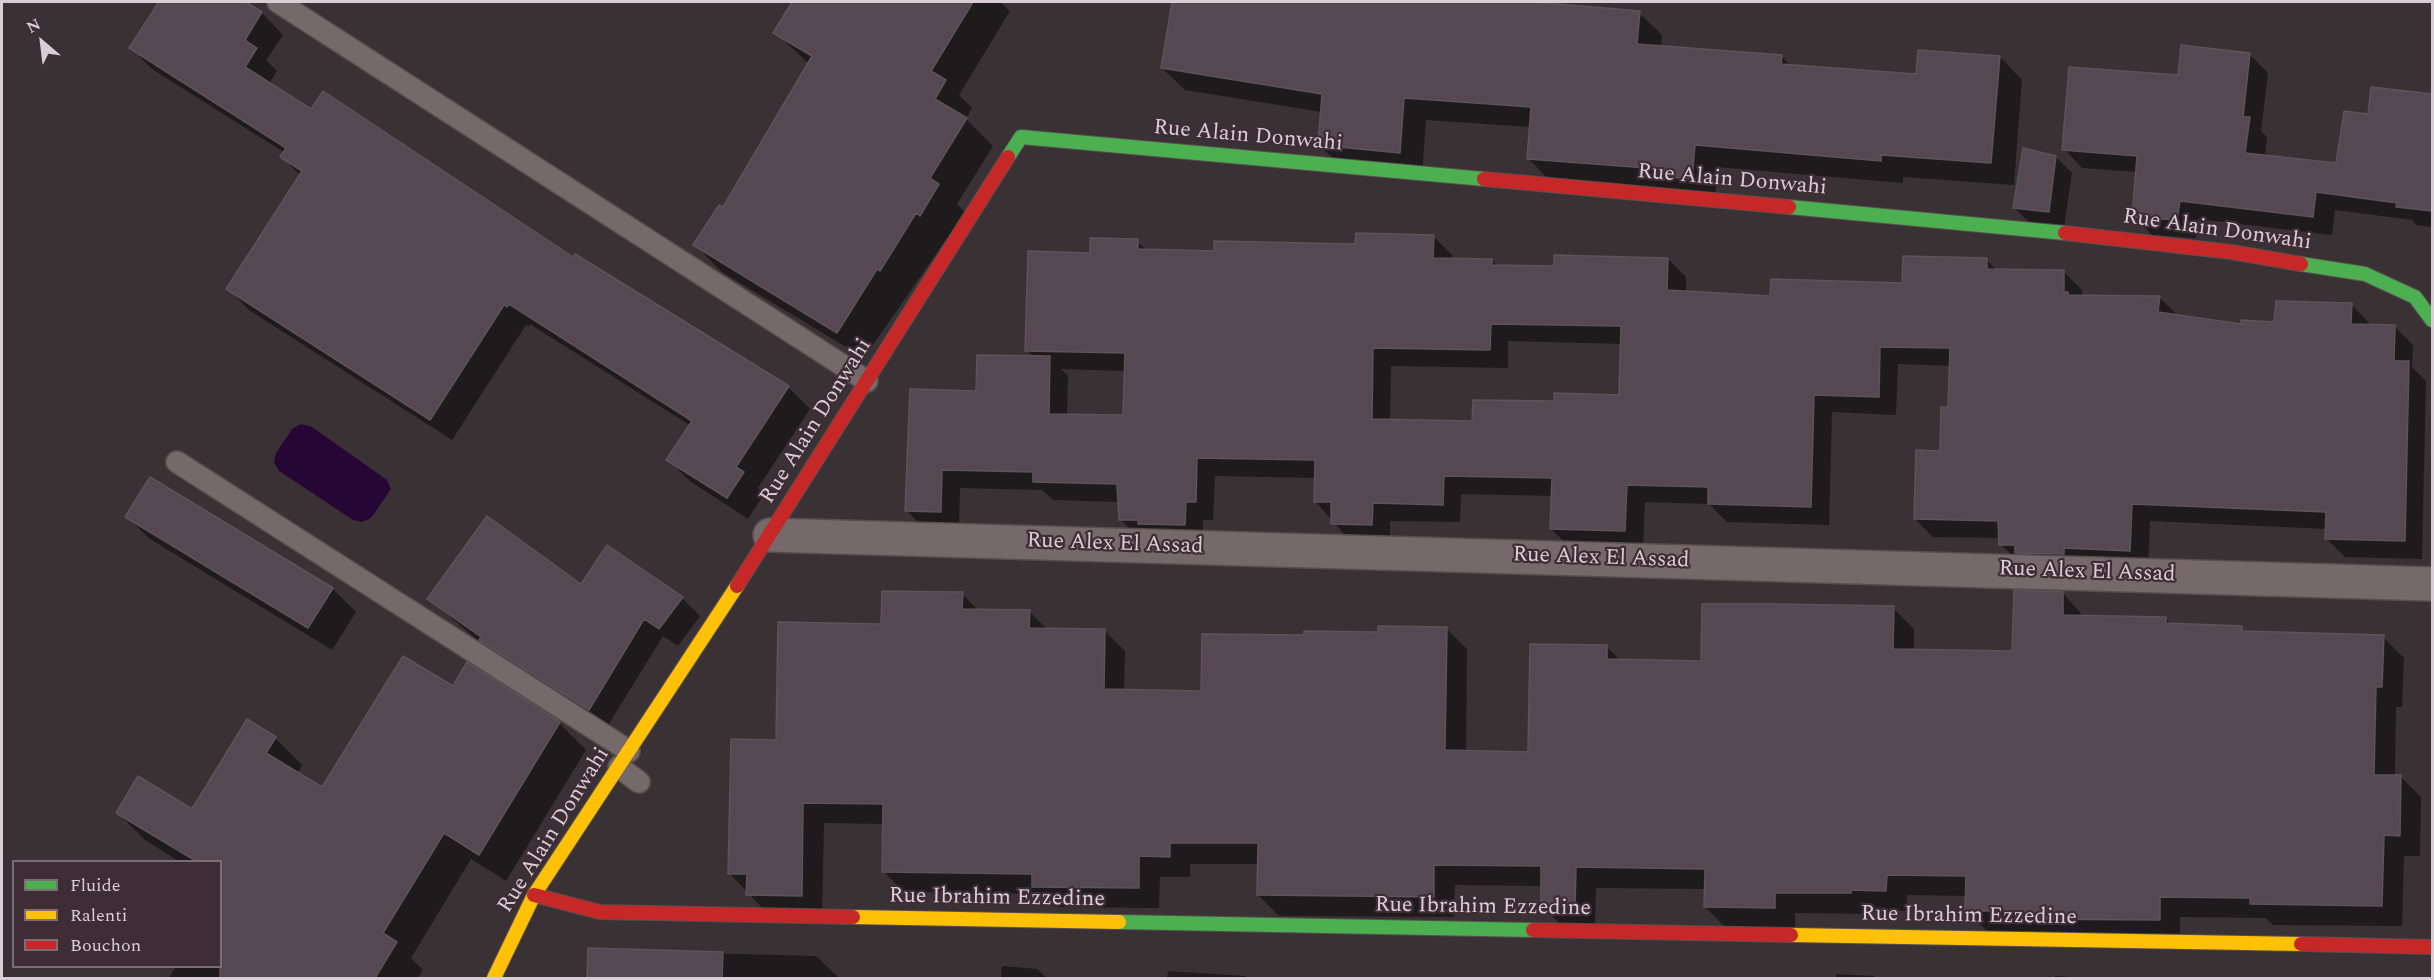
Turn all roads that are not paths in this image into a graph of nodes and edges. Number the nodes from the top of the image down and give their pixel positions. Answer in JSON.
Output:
{"nodes":[{"id":1,"x":278,"y":2,"type":"edge"},
{"id":2,"x":2433,"y":320,"type":"edge"},
{"id":3,"x":867,"y":381,"type":"junction"},
{"id":4,"x":177,"y":462,"type":"dead end"},
{"id":5,"x":770,"y":535,"type":"junction"},
{"id":6,"x":2433,"y":584,"type":"edge"},
{"id":7,"x":624,"y":759,"type":"junction"},
{"id":8,"x":639,"y":782,"type":"dead end"},
{"id":9,"x":534,"y":895,"type":"junction"},
{"id":10,"x":2433,"y":947,"type":"edge"},
{"id":11,"x":497,"y":975,"type":"edge"}],
"edges":[{"from":1,"to":3,"type":"lane"},
{"from":2,"to":3,"type":"street","name":"Rue Alain Donwahi"},
{"from":3,"to":5,"type":"street","name":"Rue Alain Donwahi"},
{"from":4,"to":7,"type":"lane"},
{"from":5,"to":6,"type":"street","name":"Rue Alex El Assad"},
{"from":5,"to":7,"type":"street","name":"Rue Alain Donwahi"},
{"from":7,"to":8,"type":"lane"},
{"from":7,"to":9,"type":"street","name":"Rue Alain Donwahi"},
{"from":9,"to":10,"type":"street","name":"Rue Ibrahim Ezzedine"},
{"from":9,"to":11,"type":"street","name":"Rue Alain Donwahi"}]}
